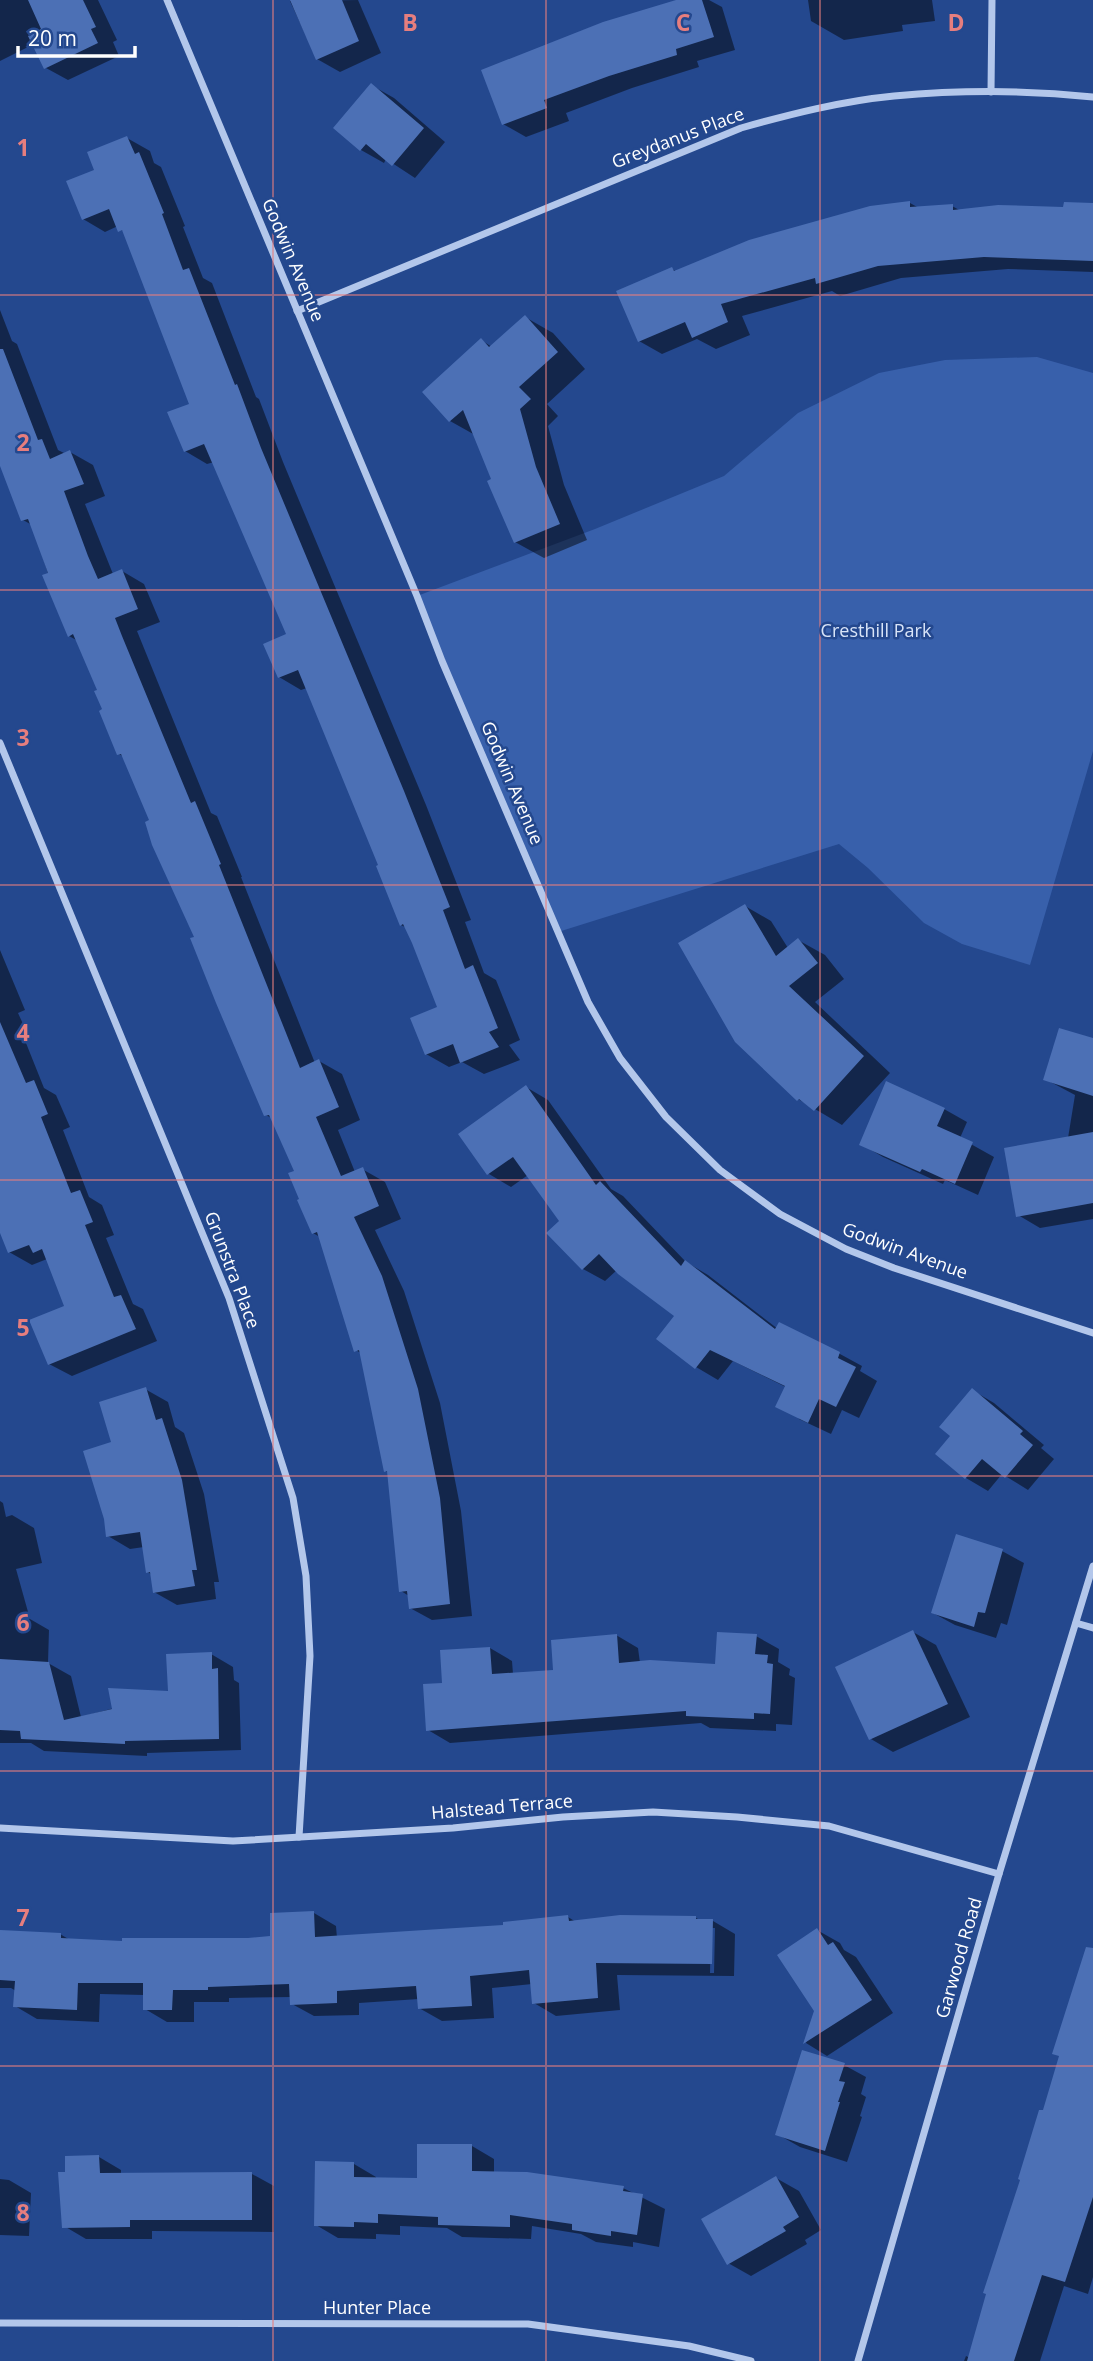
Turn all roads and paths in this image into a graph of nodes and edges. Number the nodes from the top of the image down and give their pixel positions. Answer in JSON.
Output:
{"nodes":[{"id":1,"x":167,"y":0,"type":"edge"},
{"id":2,"x":992,"y":0,"type":"edge"},
{"id":3,"x":990,"y":92,"type":"junction"},
{"id":4,"x":1093,"y":97,"type":"edge"},
{"id":5,"x":297,"y":311,"type":"junction"},
{"id":6,"x":0,"y":743,"type":"edge"},
{"id":7,"x":1093,"y":1333,"type":"edge"},
{"id":8,"x":1093,"y":1566,"type":"edge"},
{"id":9,"x":1076,"y":1623,"type":"junction"},
{"id":10,"x":1093,"y":1628,"type":"edge"},
{"id":11,"x":0,"y":1828,"type":"edge"},
{"id":12,"x":299,"y":1837,"type":"junction"},
{"id":13,"x":999,"y":1874,"type":"junction"},
{"id":14,"x":0,"y":2323,"type":"edge"},
{"id":15,"x":751,"y":2361,"type":"edge"},
{"id":16,"x":858,"y":2361,"type":"edge"}],
"edges":[{"from":1,"to":5,"type":"street","name":"Godwin Avenue"},
{"from":2,"to":3,"type":"street"},
{"from":3,"to":4,"type":"street","name":"Greydanus Place"},
{"from":3,"to":5,"type":"street","name":"Greydanus Place"},
{"from":5,"to":7,"type":"street","name":"Godwin Avenue"},
{"from":6,"to":12,"type":"street","name":"Grunstra Place"},
{"from":8,"to":9,"type":"street","name":"Garwood Road"},
{"from":9,"to":10,"type":"street"},
{"from":9,"to":13,"type":"street","name":"Garwood Road"},
{"from":11,"to":12,"type":"street","name":"Halstead Terrace"},
{"from":12,"to":13,"type":"street","name":"Halstead Terrace"},
{"from":13,"to":16,"type":"street","name":"Garwood Road"},
{"from":14,"to":15,"type":"street","name":"Hunter Place"}]}
